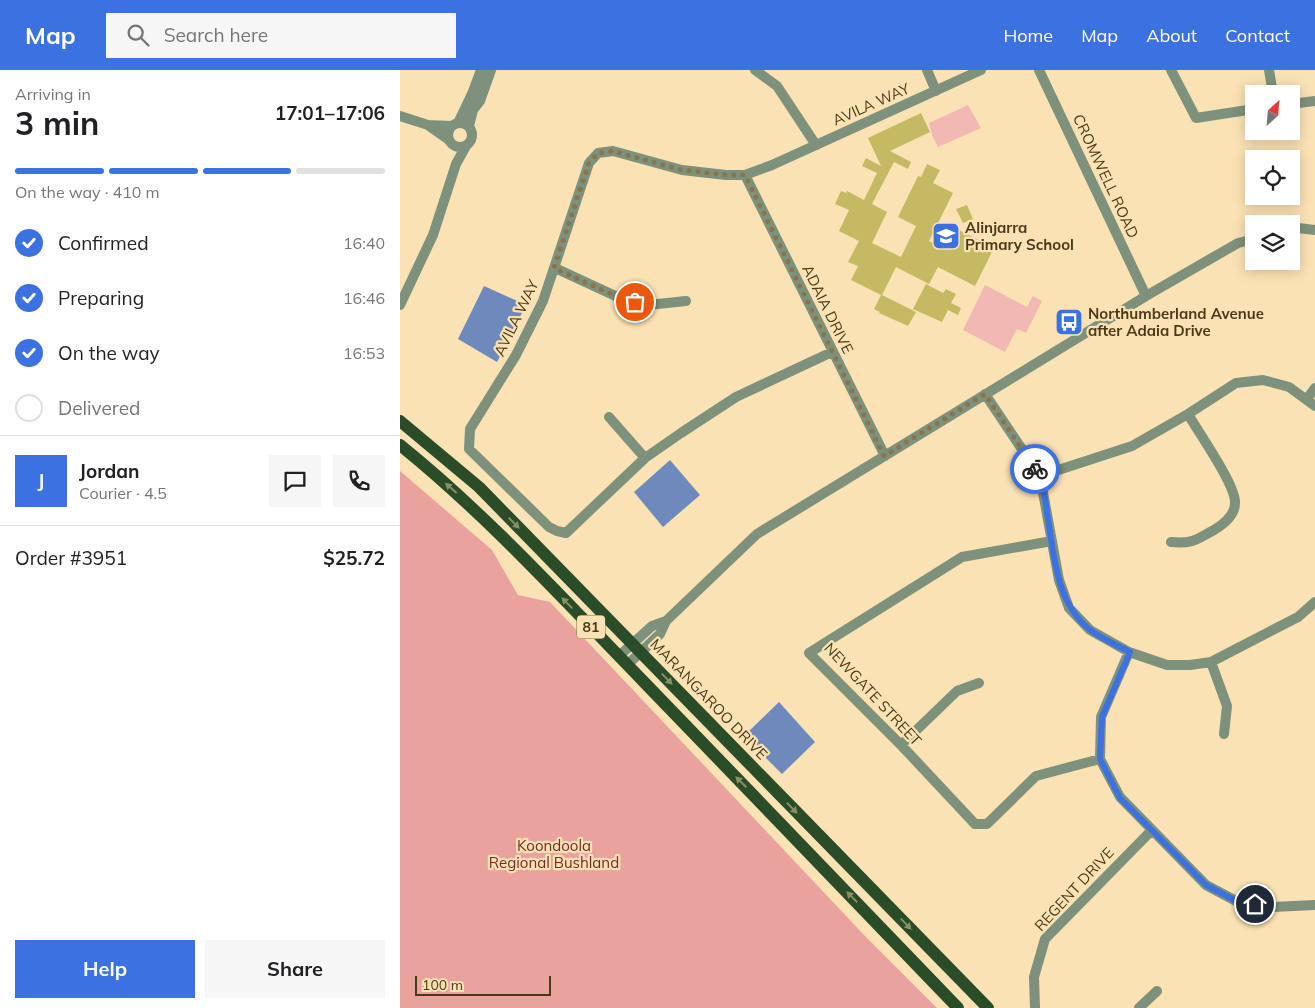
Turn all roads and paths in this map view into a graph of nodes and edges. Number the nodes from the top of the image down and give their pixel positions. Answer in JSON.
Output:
{"nodes":[{"id":1,"x":481,"y":70,"type":"edge"},
{"id":2,"x":491,"y":70,"type":"edge"},
{"id":3,"x":755,"y":70,"type":"edge"},
{"id":4,"x":927,"y":70,"type":"edge"},
{"id":5,"x":981,"y":70,"type":"edge"},
{"id":6,"x":1039,"y":70,"type":"edge"},
{"id":7,"x":1171,"y":70,"type":"edge"},
{"id":8,"x":1269,"y":70,"type":"edge"},
{"id":9,"x":1272,"y":85,"type":"edge"},
{"id":10,"x":936,"y":92,"type":"junction"},
{"id":11,"x":1315,"y":101,"type":"edge"},
{"id":12,"x":1300,"y":103,"type":"edge"},
{"id":13,"x":1245,"y":110,"type":"edge"},
{"id":14,"x":400,"y":116,"type":"edge"},
{"id":15,"x":455,"y":124,"type":"junction"},
{"id":16,"x":428,"y":126,"type":"junction"},
{"id":17,"x":469,"y":126,"type":"junction"},
{"id":18,"x":452,"y":143,"type":"junction"},
{"id":19,"x":816,"y":145,"type":"junction"},
{"id":20,"x":466,"y":146,"type":"junction"},
{"id":21,"x":456,"y":164,"type":"junction"},
{"id":22,"x":745,"y":175,"type":"junction"},
{"id":23,"x":1300,"y":228,"type":"edge"},
{"id":24,"x":1315,"y":230,"type":"edge"},
{"id":25,"x":1245,"y":241,"type":"edge"},
{"id":26,"x":554,"y":268,"type":"junction"},
{"id":27,"x":1146,"y":296,"type":"junction"},
{"id":28,"x":686,"y":301,"type":"dead end"},
{"id":29,"x":400,"y":305,"type":"edge"},
{"id":30,"x":832,"y":352,"type":"junction"},
{"id":31,"x":1315,"y":388,"type":"edge"},
{"id":32,"x":985,"y":394,"type":"junction"},
{"id":33,"x":1307,"y":399,"type":"junction"},
{"id":34,"x":1315,"y":406,"type":"edge"},
{"id":35,"x":1188,"y":414,"type":"junction"},
{"id":36,"x":609,"y":417,"type":"dead end"},
{"id":37,"x":400,"y":421,"type":"edge"},
{"id":38,"x":400,"y":445,"type":"edge"},
{"id":39,"x":884,"y":456,"type":"junction"},
{"id":40,"x":645,"y":458,"type":"junction"},
{"id":41,"x":1040,"y":476,"type":"junction"},
{"id":42,"x":1052,"y":541,"type":"junction"},
{"id":43,"x":1171,"y":542,"type":"dead end"},
{"id":44,"x":1315,"y":602,"type":"edge"},
{"id":45,"x":637,"y":648,"type":"junction"},
{"id":46,"x":1130,"y":652,"type":"junction"},
{"id":47,"x":623,"y":660,"type":"junction"},
{"id":48,"x":1211,"y":662,"type":"junction"},
{"id":49,"x":979,"y":682,"type":"dead end"},
{"id":50,"x":1224,"y":734,"type":"dead end"},
{"id":51,"x":901,"y":745,"type":"junction"},
{"id":52,"x":1100,"y":759,"type":"junction"},
{"id":53,"x":1152,"y":830,"type":"junction"},
{"id":54,"x":1315,"y":905,"type":"edge"},
{"id":55,"x":1156,"y":991,"type":"dead end"},
{"id":56,"x":958,"y":1008,"type":"edge"},
{"id":57,"x":988,"y":1008,"type":"edge"},
{"id":58,"x":1035,"y":1008,"type":"edge"},
{"id":59,"x":1140,"y":1008,"type":"edge"}],
"edges":[{"from":1,"to":15,"type":"street"},
{"from":2,"to":17,"type":"street"},
{"from":3,"to":19,"type":"street"},
{"from":4,"to":10,"type":"street"},
{"from":5,"to":10,"type":"street","name":"AVILA WAY"},
{"from":6,"to":27,"type":"street","name":"CROMWELL ROAD"},
{"from":7,"to":13,"type":"street"},
{"from":8,"to":9,"type":"street"},
{"from":10,"to":19,"type":"street","name":"AVILA WAY"},
{"from":11,"to":12,"type":"street"},
{"from":14,"to":16,"type":"street"},
{"from":15,"to":16,"type":"street"},
{"from":15,"to":17,"type":"street"},
{"from":15,"to":18,"type":"street"},
{"from":16,"to":18,"type":"street"},
{"from":17,"to":20,"type":"street"},
{"from":18,"to":20,"type":"street"},
{"from":18,"to":21,"type":"street"},
{"from":19,"to":22,"type":"street","name":"AVILA WAY"},
{"from":20,"to":21,"type":"street"},
{"from":21,"to":29,"type":"street"},
{"from":22,"to":26,"type":"street","name":"AVILA WAY"},
{"from":22,"to":30,"type":"street","name":"ADAIA DRIVE"},
{"from":23,"to":24,"type":"street"},
{"from":25,"to":27,"type":"street"},
{"from":26,"to":28,"type":"street"},
{"from":26,"to":40,"type":"street","name":"AVILA WAY"},
{"from":27,"to":32,"type":"street"},
{"from":30,"to":39,"type":"street","name":"ADAIA DRIVE"},
{"from":30,"to":40,"type":"street","name":"AVILA WAY"},
{"from":31,"to":33,"type":"street"},
{"from":32,"to":39,"type":"street"},
{"from":32,"to":41,"type":"street"},
{"from":33,"to":34,"type":"street"},
{"from":33,"to":35,"type":"street"},
{"from":35,"to":41,"type":"street"},
{"from":35,"to":43,"type":"street"},
{"from":36,"to":40,"type":"street"},
{"from":37,"to":45,"type":"main road","name":"MARANGAROO DRIVE","number":"81","one_way":true},
{"from":47,"to":38,"type":"main road","number":"81","one_way":true},
{"from":39,"to":45,"type":"street"},
{"from":41,"to":42,"type":"street"},
{"from":42,"to":46,"type":"street"},
{"from":42,"to":51,"type":"street","name":"NEWGATE STREET"},
{"from":44,"to":48,"type":"street"},
{"from":45,"to":47,"type":"street"},
{"from":45,"to":57,"type":"main road","name":"MARANGAROO DRIVE","number":"81","one_way":true},
{"from":46,"to":48,"type":"street"},
{"from":46,"to":52,"type":"street"},
{"from":56,"to":47,"type":"main road","number":"81","one_way":true},
{"from":48,"to":50,"type":"street"},
{"from":49,"to":51,"type":"street"},
{"from":51,"to":52,"type":"street","name":"NEWGATE STREET"},
{"from":52,"to":53,"type":"street"},
{"from":53,"to":54,"type":"street"},
{"from":53,"to":58,"type":"street","name":"REGENT DRIVE"},
{"from":55,"to":59,"type":"street"}]}
